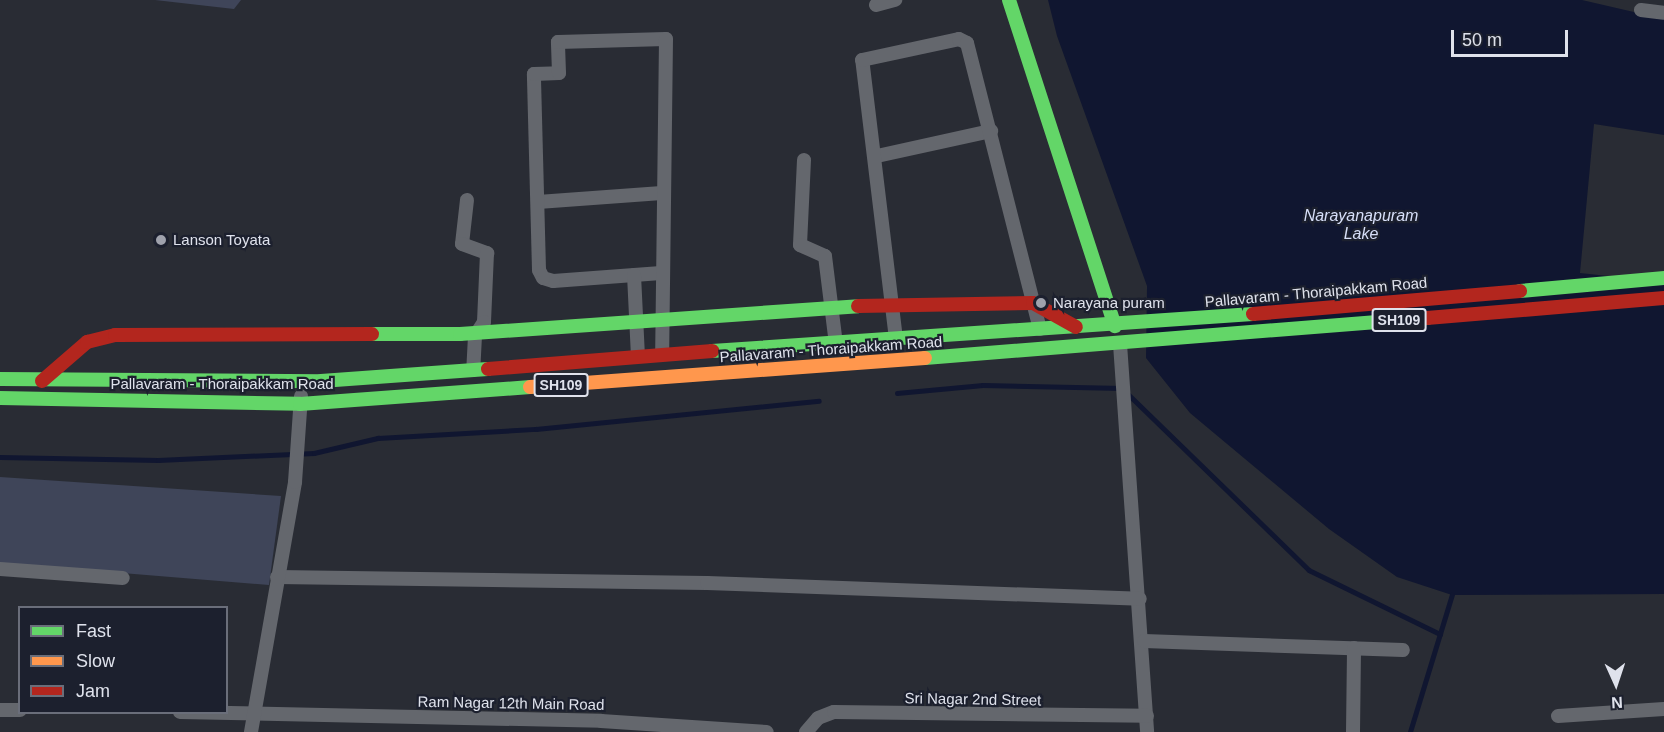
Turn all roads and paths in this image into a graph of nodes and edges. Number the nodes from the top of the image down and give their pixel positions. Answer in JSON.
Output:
{"nodes":[{"id":1,"x":895,"y":0,"type":"edge"},
{"id":2,"x":1009,"y":0,"type":"edge"},
{"id":3,"x":876,"y":5,"type":"dead end"},
{"id":4,"x":1641,"y":10,"type":"dead end"},
{"id":5,"x":1664,"y":13,"type":"edge"},
{"id":6,"x":991,"y":131,"type":"junction"},
{"id":7,"x":877,"y":156,"type":"junction"},
{"id":8,"x":804,"y":160,"type":"dead end"},
{"id":9,"x":662,"y":193,"type":"junction"},
{"id":10,"x":467,"y":200,"type":"dead end"},
{"id":11,"x":538,"y":202,"type":"junction"},
{"id":12,"x":661,"y":273,"type":"junction"},
{"id":13,"x":634,"y":275,"type":"junction"},
{"id":14,"x":1664,"y":278,"type":"edge"},
{"id":15,"x":1664,"y":298,"type":"edge"},
{"id":16,"x":1033,"y":303,"type":"junction"},
{"id":17,"x":893,"y":306,"type":"junction"},
{"id":18,"x":833,"y":308,"type":"junction"},
{"id":19,"x":662,"y":322,"type":"junction"},
{"id":20,"x":636,"y":323,"type":"junction"},
{"id":21,"x":1116,"y":326,"type":"junction"},
{"id":22,"x":1076,"y":327,"type":"junction"},
{"id":23,"x":1040,"y":329,"type":"junction"},
{"id":24,"x":478,"y":331,"type":"junction"},
{"id":25,"x":896,"y":339,"type":"junction"},
{"id":26,"x":836,"y":344,"type":"junction"},
{"id":27,"x":1120,"y":344,"type":"junction"},
{"id":28,"x":662,"y":354,"type":"junction"},
{"id":29,"x":638,"y":356,"type":"junction"},
{"id":30,"x":473,"y":370,"type":"junction"},
{"id":31,"x":0,"y":380,"type":"edge"},
{"id":32,"x":42,"y":381,"type":"junction"},
{"id":33,"x":303,"y":381,"type":"junction"},
{"id":34,"x":0,"y":398,"type":"edge"},
{"id":35,"x":300,"y":405,"type":"junction"},
{"id":36,"x":0,"y":569,"type":"edge"},
{"id":37,"x":277,"y":577,"type":"junction"},
{"id":38,"x":123,"y":578,"type":"dead end"},
{"id":39,"x":1140,"y":599,"type":"junction"},
{"id":40,"x":1144,"y":641,"type":"junction"},
{"id":41,"x":1354,"y":648,"type":"junction"},
{"id":42,"x":1403,"y":651,"type":"dead end"},
{"id":43,"x":1664,"y":709,"type":"edge"},
{"id":44,"x":0,"y":710,"type":"edge"},
{"id":45,"x":18,"y":710,"type":"edge"},
{"id":46,"x":228,"y":713,"type":"edge"},
{"id":47,"x":254,"y":714,"type":"junction"},
{"id":48,"x":1147,"y":716,"type":"junction"},
{"id":49,"x":1558,"y":716,"type":"dead end"},
{"id":50,"x":251,"y":732,"type":"edge"},
{"id":51,"x":766,"y":732,"type":"edge"},
{"id":52,"x":806,"y":732,"type":"edge"},
{"id":53,"x":1147,"y":732,"type":"edge"},
{"id":54,"x":1353,"y":732,"type":"edge"}],
"edges":[{"from":1,"to":3,"type":"street"},
{"from":2,"to":21,"type":"main road"},
{"from":4,"to":5,"type":"street"},
{"from":6,"to":7,"type":"street"},
{"from":6,"to":7,"type":"street"},
{"from":6,"to":16,"type":"street"},
{"from":7,"to":17,"type":"street"},
{"from":8,"to":18,"type":"street"},
{"from":9,"to":11,"type":"street"},
{"from":9,"to":11,"type":"street"},
{"from":9,"to":12,"type":"street"},
{"from":10,"to":24,"type":"street"},
{"from":11,"to":13,"type":"street"},
{"from":12,"to":13,"type":"street"},
{"from":12,"to":19,"type":"street"},
{"from":13,"to":20,"type":"street"},
{"from":14,"to":21,"type":"main road","name":"Pallavaram - Thoraipakkam Road","number":"SH109"},
{"from":15,"to":27,"type":"main road","name":"Pallavaram - Thoraipakkam Road","number":"SH109"},
{"from":16,"to":17,"type":"main road"},
{"from":16,"to":22,"type":"main road"},
{"from":16,"to":23,"type":"street"},
{"from":17,"to":18,"type":"main road"},
{"from":17,"to":25,"type":"street"},
{"from":18,"to":19,"type":"main road"},
{"from":18,"to":26,"type":"street"},
{"from":19,"to":20,"type":"main road"},
{"from":19,"to":28,"type":"street"},
{"from":20,"to":24,"type":"main road"},
{"from":20,"to":29,"type":"street"},
{"from":21,"to":22,"type":"main road","name":"Pallavaram - Thoraipakkam Road","number":"SH109"},
{"from":22,"to":23,"type":"main road","name":"Pallavaram - Thoraipakkam Road","number":"SH109"},
{"from":23,"to":25,"type":"main road","name":"Pallavaram - Thoraipakkam Road","number":"SH109"},
{"from":24,"to":30,"type":"street"},
{"from":24,"to":32,"type":"main road"},
{"from":25,"to":26,"type":"main road","name":"Pallavaram - Thoraipakkam Road","number":"SH109"},
{"from":26,"to":28,"type":"main road","name":"Pallavaram - Thoraipakkam Road","number":"SH109"},
{"from":27,"to":35,"type":"main road","name":"Pallavaram - Thoraipakkam Road","number":"SH109"},
{"from":27,"to":39,"type":"street"},
{"from":28,"to":29,"type":"main road","name":"Pallavaram - Thoraipakkam Road","number":"SH109"},
{"from":29,"to":30,"type":"main road","name":"Pallavaram - Thoraipakkam Road","number":"SH109"},
{"from":30,"to":33,"type":"main road","name":"Pallavaram - Thoraipakkam Road","number":"SH109"},
{"from":31,"to":32,"type":"main road","name":"Pallavaram - Thoraipakkam Road","number":"SH109"},
{"from":32,"to":33,"type":"main road","name":"Pallavaram - Thoraipakkam Road","number":"SH109"},
{"from":33,"to":35,"type":"street"},
{"from":34,"to":35,"type":"main road","name":"Pallavaram - Thoraipakkam Road","number":"SH109"},
{"from":35,"to":37,"type":"street"},
{"from":36,"to":38,"type":"street"},
{"from":37,"to":39,"type":"street"},
{"from":37,"to":47,"type":"street"},
{"from":39,"to":40,"type":"street"},
{"from":40,"to":41,"type":"street"},
{"from":40,"to":48,"type":"street"},
{"from":41,"to":42,"type":"street"},
{"from":41,"to":54,"type":"street"},
{"from":43,"to":49,"type":"street"},
{"from":44,"to":45,"type":"street"},
{"from":46,"to":47,"type":"street","name":"Ram Nagar 12th Main Road"},
{"from":47,"to":50,"type":"street"},
{"from":47,"to":51,"type":"street","name":"Ram Nagar 12th Main Road"},
{"from":48,"to":52,"type":"street","name":"Sri Nagar 2nd Street"},
{"from":48,"to":53,"type":"street"}]}
